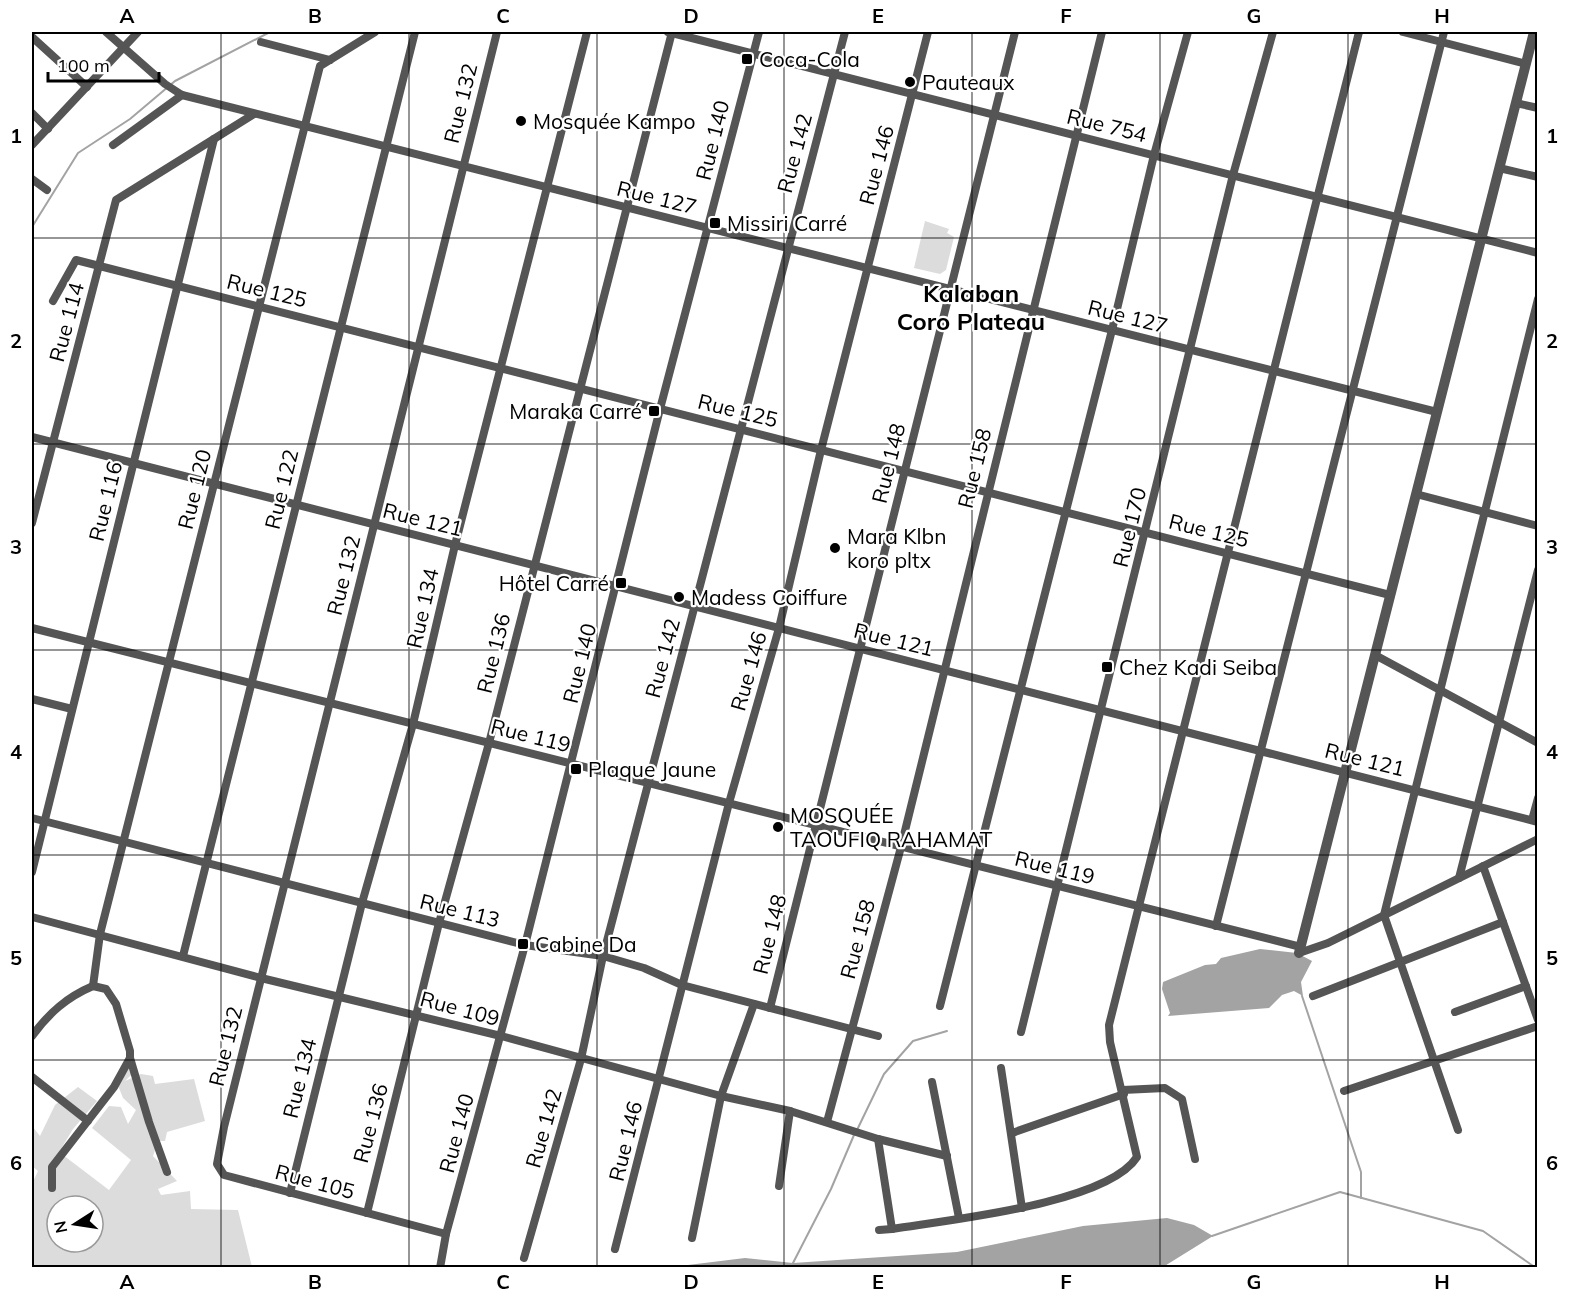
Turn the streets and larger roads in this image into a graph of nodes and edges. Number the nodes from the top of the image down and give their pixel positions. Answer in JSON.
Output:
{"nodes":[{"id":1,"x":106,"y":32,"type":"edge"},
{"id":2,"x":138,"y":32,"type":"edge"},
{"id":3,"x":375,"y":32,"type":"edge"},
{"id":4,"x":415,"y":32,"type":"edge"},
{"id":5,"x":497,"y":32,"type":"edge"},
{"id":6,"x":587,"y":32,"type":"edge"},
{"id":7,"x":670,"y":32,"type":"edge"},
{"id":8,"x":759,"y":32,"type":"edge"},
{"id":9,"x":844,"y":32,"type":"edge"},
{"id":10,"x":928,"y":32,"type":"edge"},
{"id":11,"x":1015,"y":32,"type":"edge"},
{"id":12,"x":1102,"y":32,"type":"edge"},
{"id":13,"x":1188,"y":32,"type":"edge"},
{"id":14,"x":1273,"y":32,"type":"edge"},
{"id":15,"x":1359,"y":32,"type":"edge"},
{"id":16,"x":1403,"y":32,"type":"edge"},
{"id":17,"x":1444,"y":32,"type":"edge"},
{"id":18,"x":32,"y":37,"type":"edge"},
{"id":19,"x":1534,"y":37,"type":"edge"},
{"id":20,"x":261,"y":42,"type":"dead end"},
{"id":21,"x":1441,"y":42,"type":"junction"},
{"id":22,"x":123,"y":48,"type":"junction"},
{"id":23,"x":753,"y":53,"type":"junction"},
{"id":24,"x":330,"y":60,"type":"junction"},
{"id":25,"x":1526,"y":64,"type":"junction"},
{"id":26,"x":834,"y":74,"type":"junction"},
{"id":27,"x":87,"y":87,"type":"junction"},
{"id":28,"x":178,"y":93,"type":"junction"},
{"id":29,"x":913,"y":94,"type":"junction"},
{"id":30,"x":1516,"y":103,"type":"junction"},
{"id":31,"x":1538,"y":108,"type":"edge"},
{"id":32,"x":32,"y":113,"type":"edge"},
{"id":33,"x":254,"y":114,"type":"junction"},
{"id":34,"x":994,"y":114,"type":"junction"},
{"id":35,"x":304,"y":127,"type":"junction"},
{"id":36,"x":48,"y":129,"type":"junction"},
{"id":37,"x":1076,"y":135,"type":"junction"},
{"id":38,"x":214,"y":139,"type":"junction"},
{"id":39,"x":32,"y":145,"type":"edge"},
{"id":40,"x":113,"y":145,"type":"dead end"},
{"id":41,"x":387,"y":148,"type":"junction"},
{"id":42,"x":1154,"y":155,"type":"junction"},
{"id":43,"x":463,"y":167,"type":"junction"},
{"id":44,"x":1499,"y":168,"type":"junction"},
{"id":45,"x":1233,"y":175,"type":"junction"},
{"id":46,"x":1538,"y":177,"type":"edge"},
{"id":47,"x":33,"y":183,"type":"edge"},
{"id":48,"x":548,"y":188,"type":"junction"},
{"id":49,"x":47,"y":190,"type":"dead end"},
{"id":50,"x":1318,"y":197,"type":"junction"},
{"id":51,"x":626,"y":208,"type":"junction"},
{"id":52,"x":1397,"y":217,"type":"junction"},
{"id":53,"x":708,"y":229,"type":"junction"},
{"id":54,"x":1481,"y":238,"type":"junction"},
{"id":55,"x":788,"y":249,"type":"junction"},
{"id":56,"x":1538,"y":253,"type":"edge"},
{"id":57,"x":99,"y":266,"type":"junction"},
{"id":58,"x":867,"y":269,"type":"junction"},
{"id":59,"x":177,"y":286,"type":"junction"},
{"id":60,"x":951,"y":290,"type":"junction"},
{"id":61,"x":1538,"y":299,"type":"edge"},
{"id":62,"x":53,"y":301,"type":"dead end"},
{"id":63,"x":259,"y":307,"type":"junction"},
{"id":64,"x":1032,"y":310,"type":"junction"},
{"id":65,"x":341,"y":328,"type":"junction"},
{"id":66,"x":1112,"y":330,"type":"junction"},
{"id":67,"x":418,"y":347,"type":"junction"},
{"id":68,"x":1191,"y":350,"type":"junction"},
{"id":69,"x":501,"y":368,"type":"junction"},
{"id":70,"x":1274,"y":371,"type":"junction"},
{"id":71,"x":579,"y":388,"type":"junction"},
{"id":72,"x":1352,"y":391,"type":"junction"},
{"id":73,"x":660,"y":409,"type":"junction"},
{"id":74,"x":1437,"y":412,"type":"junction"},
{"id":75,"x":742,"y":430,"type":"junction"},
{"id":76,"x":32,"y":437,"type":"edge"},
{"id":77,"x":52,"y":442,"type":"junction"},
{"id":78,"x":821,"y":450,"type":"junction"},
{"id":79,"x":133,"y":463,"type":"junction"},
{"id":80,"x":905,"y":471,"type":"junction"},
{"id":81,"x":214,"y":484,"type":"junction"},
{"id":82,"x":986,"y":492,"type":"junction"},
{"id":83,"x":1416,"y":494,"type":"junction"},
{"id":84,"x":296,"y":505,"type":"junction"},
{"id":85,"x":1065,"y":512,"type":"junction"},
{"id":86,"x":1484,"y":512,"type":"junction"},
{"id":87,"x":32,"y":523,"type":"edge"},
{"id":88,"x":374,"y":525,"type":"junction"},
{"id":89,"x":1538,"y":526,"type":"edge"},
{"id":90,"x":1146,"y":533,"type":"junction"},
{"id":91,"x":455,"y":545,"type":"junction"},
{"id":92,"x":1228,"y":553,"type":"junction"},
{"id":93,"x":533,"y":565,"type":"junction"},
{"id":94,"x":1538,"y":570,"type":"edge"},
{"id":95,"x":1306,"y":573,"type":"junction"},
{"id":96,"x":617,"y":587,"type":"junction"},
{"id":97,"x":1390,"y":595,"type":"junction"},
{"id":98,"x":694,"y":607,"type":"junction"},
{"id":99,"x":32,"y":628,"type":"edge"},
{"id":100,"x":779,"y":628,"type":"junction"},
{"id":101,"x":89,"y":642,"type":"junction"},
{"id":102,"x":858,"y":648,"type":"junction"},
{"id":103,"x":1375,"y":655,"type":"junction"},
{"id":104,"x":169,"y":662,"type":"junction"},
{"id":105,"x":944,"y":670,"type":"junction"},
{"id":106,"x":251,"y":683,"type":"junction"},
{"id":107,"x":1021,"y":690,"type":"junction"},
{"id":108,"x":1439,"y":690,"type":"junction"},
{"id":109,"x":32,"y":699,"type":"edge"},
{"id":110,"x":329,"y":703,"type":"junction"},
{"id":111,"x":72,"y":709,"type":"junction"},
{"id":112,"x":1101,"y":710,"type":"junction"},
{"id":113,"x":1499,"y":722,"type":"junction"},
{"id":114,"x":412,"y":724,"type":"junction"},
{"id":115,"x":1183,"y":731,"type":"junction"},
{"id":116,"x":489,"y":743,"type":"junction"},
{"id":117,"x":1538,"y":743,"type":"edge"},
{"id":118,"x":1261,"y":751,"type":"junction"},
{"id":119,"x":572,"y":764,"type":"junction"},
{"id":120,"x":1345,"y":773,"type":"junction"},
{"id":121,"x":648,"y":783,"type":"junction"},
{"id":122,"x":1413,"y":790,"type":"junction"},
{"id":123,"x":1538,"y":798,"type":"edge"},
{"id":124,"x":729,"y":803,"type":"junction"},
{"id":125,"x":1478,"y":807,"type":"junction"},
{"id":126,"x":32,"y":818,"type":"edge"},
{"id":127,"x":44,"y":821,"type":"junction"},
{"id":128,"x":1535,"y":821,"type":"edge"},
{"id":129,"x":815,"y":825,"type":"junction"},
{"id":130,"x":1538,"y":839,"type":"edge"},
{"id":131,"x":123,"y":842,"type":"junction"},
{"id":132,"x":901,"y":846,"type":"junction"},
{"id":133,"x":204,"y":862,"type":"junction"},
{"id":134,"x":976,"y":866,"type":"junction"},
{"id":135,"x":1483,"y":866,"type":"junction"},
{"id":136,"x":32,"y":872,"type":"edge"},
{"id":137,"x":1459,"y":878,"type":"junction"},
{"id":138,"x":284,"y":883,"type":"junction"},
{"id":139,"x":1057,"y":886,"type":"junction"},
{"id":140,"x":362,"y":903,"type":"junction"},
{"id":141,"x":1139,"y":906,"type":"junction"},
{"id":142,"x":1384,"y":915,"type":"junction"},
{"id":143,"x":32,"y":917,"type":"edge"},
{"id":144,"x":1503,"y":922,"type":"junction"},
{"id":145,"x":439,"y":923,"type":"junction"},
{"id":146,"x":1216,"y":926,"type":"junction"},
{"id":147,"x":100,"y":934,"type":"junction"},
{"id":148,"x":525,"y":945,"type":"junction"},
{"id":149,"x":1300,"y":950,"type":"junction"},
{"id":150,"x":183,"y":956,"type":"junction"},
{"id":151,"x":603,"y":956,"type":"junction"},
{"id":152,"x":1401,"y":963,"type":"junction"},
{"id":153,"x":261,"y":978,"type":"junction"},
{"id":154,"x":682,"y":985,"type":"junction"},
{"id":155,"x":93,"y":986,"type":"junction"},
{"id":156,"x":1526,"y":986,"type":"junction"},
{"id":157,"x":1313,"y":996,"type":"dead end"},
{"id":158,"x":339,"y":997,"type":"junction"},
{"id":159,"x":754,"y":1004,"type":"junction"},
{"id":160,"x":940,"y":1006,"type":"dead end"},
{"id":161,"x":770,"y":1008,"type":"junction"},
{"id":162,"x":1455,"y":1012,"type":"dead end"},
{"id":163,"x":416,"y":1014,"type":"junction"},
{"id":164,"x":1538,"y":1020,"type":"edge"},
{"id":165,"x":1538,"y":1026,"type":"edge"},
{"id":166,"x":852,"y":1029,"type":"junction"},
{"id":167,"x":1021,"y":1032,"type":"dead end"},
{"id":168,"x":32,"y":1036,"type":"edge"},
{"id":169,"x":501,"y":1036,"type":"junction"},
{"id":170,"x":878,"y":1036,"type":"dead end"},
{"id":171,"x":130,"y":1058,"type":"junction"},
{"id":172,"x":581,"y":1059,"type":"junction"},
{"id":173,"x":1434,"y":1060,"type":"junction"},
{"id":174,"x":1001,"y":1068,"type":"dead end"},
{"id":175,"x":32,"y":1077,"type":"edge"},
{"id":176,"x":659,"y":1079,"type":"junction"},
{"id":177,"x":932,"y":1082,"type":"dead end"},
{"id":178,"x":1344,"y":1091,"type":"dead end"},
{"id":179,"x":1124,"y":1092,"type":"junction"},
{"id":180,"x":721,"y":1096,"type":"junction"},
{"id":181,"x":790,"y":1111,"type":"junction"},
{"id":182,"x":87,"y":1121,"type":"junction"},
{"id":183,"x":831,"y":1124,"type":"junction"},
{"id":184,"x":224,"y":1127,"type":"joint"},
{"id":185,"x":1458,"y":1130,"type":"dead end"},
{"id":186,"x":1012,"y":1133,"type":"junction"},
{"id":187,"x":878,"y":1139,"type":"junction"},
{"id":188,"x":947,"y":1156,"type":"junction"},
{"id":189,"x":1195,"y":1159,"type":"dead end"},
{"id":190,"x":168,"y":1172,"type":"dead end"},
{"id":191,"x":779,"y":1186,"type":"dead end"},
{"id":192,"x":52,"y":1188,"type":"dead end"},
{"id":193,"x":290,"y":1193,"type":"junction"},
{"id":194,"x":1022,"y":1208,"type":"junction"},
{"id":195,"x":367,"y":1213,"type":"junction"},
{"id":196,"x":959,"y":1218,"type":"junction"},
{"id":197,"x":892,"y":1229,"type":"junction"},
{"id":198,"x":879,"y":1230,"type":"dead end"},
{"id":199,"x":446,"y":1234,"type":"junction"},
{"id":200,"x":692,"y":1238,"type":"dead end"},
{"id":201,"x":615,"y":1249,"type":"dead end"},
{"id":202,"x":524,"y":1258,"type":"dead end"},
{"id":203,"x":440,"y":1268,"type":"edge"}],
"edges":[{"from":1,"to":22,"type":"street"},
{"from":2,"to":22,"type":"street"},
{"from":3,"to":24,"type":"street","name":"Rue 120"},
{"from":4,"to":41,"type":"street","name":"Rue 122"},
{"from":5,"to":43,"type":"street","name":"Rue 132"},
{"from":6,"to":48,"type":"street","name":"Rue 134"},
{"from":7,"to":23,"type":"street","name":"Rue 754"},
{"from":7,"to":51,"type":"street","name":"Rue 136"},
{"from":8,"to":23,"type":"street","name":"Rue 140"},
{"from":9,"to":26,"type":"street","name":"Rue 142"},
{"from":10,"to":29,"type":"street","name":"Rue 146"},
{"from":11,"to":34,"type":"street","name":"Rue 148"},
{"from":12,"to":37,"type":"street","name":"Rue 158"},
{"from":13,"to":42,"type":"street"},
{"from":14,"to":45,"type":"street","name":"Rue 170"},
{"from":15,"to":50,"type":"street"},
{"from":16,"to":21,"type":"street"},
{"from":17,"to":21,"type":"street"},
{"from":18,"to":27,"type":"street"},
{"from":19,"to":25,"type":"street"},
{"from":20,"to":24,"type":"street"},
{"from":21,"to":25,"type":"street"},
{"from":21,"to":52,"type":"street"},
{"from":22,"to":27,"type":"street"},
{"from":22,"to":28,"type":"street"},
{"from":23,"to":26,"type":"street","name":"Rue 754"},
{"from":23,"to":53,"type":"street","name":"Rue 140"},
{"from":24,"to":35,"type":"street","name":"Rue 120"},
{"from":25,"to":30,"type":"street"},
{"from":26,"to":29,"type":"street","name":"Rue 754"},
{"from":26,"to":55,"type":"street","name":"Rue 142"},
{"from":27,"to":36,"type":"street"},
{"from":28,"to":33,"type":"street","name":"Rue 127"},
{"from":28,"to":40,"type":"street"},
{"from":29,"to":34,"type":"street","name":"Rue 754"},
{"from":29,"to":58,"type":"street","name":"Rue 146"},
{"from":30,"to":31,"type":"street"},
{"from":30,"to":44,"type":"street"},
{"from":32,"to":36,"type":"street"},
{"from":33,"to":35,"type":"street","name":"Rue 127"},
{"from":33,"to":38,"type":"street"},
{"from":34,"to":37,"type":"street","name":"Rue 754"},
{"from":34,"to":60,"type":"street","name":"Rue 148"},
{"from":35,"to":41,"type":"street","name":"Rue 127"},
{"from":35,"to":63,"type":"street","name":"Rue 120"},
{"from":36,"to":39,"type":"street"},
{"from":37,"to":42,"type":"street","name":"Rue 754"},
{"from":37,"to":64,"type":"street","name":"Rue 158"},
{"from":38,"to":57,"type":"street","name":"Rue 114"},
{"from":38,"to":59,"type":"street","name":"Rue 116"},
{"from":41,"to":43,"type":"street","name":"Rue 127"},
{"from":41,"to":65,"type":"street","name":"Rue 122"},
{"from":42,"to":45,"type":"street","name":"Rue 754"},
{"from":42,"to":66,"type":"street"},
{"from":43,"to":48,"type":"street","name":"Rue 127"},
{"from":43,"to":67,"type":"street","name":"Rue 132"},
{"from":44,"to":46,"type":"street"},
{"from":44,"to":54,"type":"street"},
{"from":45,"to":50,"type":"street","name":"Rue 754"},
{"from":45,"to":68,"type":"street","name":"Rue 170"},
{"from":47,"to":49,"type":"street"},
{"from":48,"to":51,"type":"street","name":"Rue 127"},
{"from":48,"to":69,"type":"street","name":"Rue 134"},
{"from":50,"to":52,"type":"street","name":"Rue 754"},
{"from":50,"to":70,"type":"street"},
{"from":51,"to":53,"type":"street","name":"Rue 127"},
{"from":51,"to":71,"type":"street","name":"Rue 136"},
{"from":52,"to":54,"type":"street","name":"Rue 754"},
{"from":52,"to":72,"type":"street"},
{"from":53,"to":55,"type":"street","name":"Rue 127"},
{"from":53,"to":73,"type":"street","name":"Rue 140"},
{"from":54,"to":56,"type":"street","name":"Rue 754"},
{"from":54,"to":74,"type":"street"},
{"from":55,"to":58,"type":"street","name":"Rue 127"},
{"from":55,"to":75,"type":"street","name":"Rue 142"},
{"from":57,"to":59,"type":"street","name":"Rue 125"},
{"from":57,"to":62,"type":"street","name":"Rue 125"},
{"from":57,"to":77,"type":"street","name":"Rue 114"},
{"from":58,"to":60,"type":"street","name":"Rue 127"},
{"from":58,"to":78,"type":"street","name":"Rue 146"},
{"from":59,"to":63,"type":"street","name":"Rue 125"},
{"from":59,"to":79,"type":"street","name":"Rue 116"},
{"from":60,"to":64,"type":"street","name":"Rue 127"},
{"from":60,"to":80,"type":"street","name":"Rue 148"},
{"from":61,"to":86,"type":"street"},
{"from":63,"to":65,"type":"street","name":"Rue 125"},
{"from":63,"to":81,"type":"street","name":"Rue 120"},
{"from":64,"to":66,"type":"street","name":"Rue 127"},
{"from":64,"to":82,"type":"street","name":"Rue 158"},
{"from":65,"to":67,"type":"street","name":"Rue 125"},
{"from":65,"to":84,"type":"street","name":"Rue 122"},
{"from":66,"to":68,"type":"street","name":"Rue 127"},
{"from":66,"to":85,"type":"street"},
{"from":67,"to":69,"type":"street","name":"Rue 125"},
{"from":67,"to":88,"type":"street","name":"Rue 132"},
{"from":68,"to":70,"type":"street","name":"Rue 127"},
{"from":68,"to":90,"type":"street","name":"Rue 170"},
{"from":69,"to":71,"type":"street","name":"Rue 125"},
{"from":69,"to":91,"type":"street","name":"Rue 134"},
{"from":70,"to":72,"type":"street","name":"Rue 127"},
{"from":70,"to":92,"type":"street"},
{"from":71,"to":73,"type":"street","name":"Rue 125"},
{"from":71,"to":93,"type":"street","name":"Rue 136"},
{"from":72,"to":74,"type":"street","name":"Rue 127"},
{"from":72,"to":95,"type":"street"},
{"from":73,"to":75,"type":"street","name":"Rue 125"},
{"from":73,"to":96,"type":"street","name":"Rue 140"},
{"from":74,"to":83,"type":"street"},
{"from":75,"to":78,"type":"street","name":"Rue 125"},
{"from":75,"to":98,"type":"street","name":"Rue 142"},
{"from":76,"to":77,"type":"street","name":"Rue 121"},
{"from":77,"to":79,"type":"street","name":"Rue 121"},
{"from":77,"to":87,"type":"street","name":"Rue 114"},
{"from":78,"to":80,"type":"street","name":"Rue 125"},
{"from":78,"to":100,"type":"street","name":"Rue 146"},
{"from":79,"to":81,"type":"street","name":"Rue 121"},
{"from":79,"to":101,"type":"street","name":"Rue 116"},
{"from":80,"to":82,"type":"street","name":"Rue 125"},
{"from":80,"to":102,"type":"street","name":"Rue 148"},
{"from":81,"to":84,"type":"street","name":"Rue 121"},
{"from":81,"to":104,"type":"street","name":"Rue 120"},
{"from":82,"to":85,"type":"street","name":"Rue 125"},
{"from":82,"to":105,"type":"street","name":"Rue 158"},
{"from":83,"to":86,"type":"street"},
{"from":83,"to":97,"type":"street"},
{"from":84,"to":88,"type":"street","name":"Rue 121"},
{"from":84,"to":106,"type":"street","name":"Rue 122"},
{"from":85,"to":90,"type":"street","name":"Rue 125"},
{"from":85,"to":107,"type":"street"},
{"from":86,"to":89,"type":"street"},
{"from":86,"to":108,"type":"street"},
{"from":88,"to":91,"type":"street","name":"Rue 121"},
{"from":88,"to":110,"type":"street","name":"Rue 132"},
{"from":90,"to":92,"type":"street","name":"Rue 125"},
{"from":90,"to":112,"type":"street","name":"Rue 170"},
{"from":91,"to":93,"type":"street","name":"Rue 121"},
{"from":91,"to":114,"type":"street","name":"Rue 134"},
{"from":92,"to":95,"type":"street","name":"Rue 125"},
{"from":92,"to":115,"type":"street"},
{"from":93,"to":96,"type":"street","name":"Rue 121"},
{"from":93,"to":116,"type":"street","name":"Rue 136"},
{"from":94,"to":113,"type":"street"},
{"from":95,"to":97,"type":"street","name":"Rue 125"},
{"from":95,"to":118,"type":"street"},
{"from":96,"to":98,"type":"street","name":"Rue 121"},
{"from":96,"to":119,"type":"street","name":"Rue 140"},
{"from":97,"to":103,"type":"street"},
{"from":98,"to":100,"type":"street","name":"Rue 121"},
{"from":98,"to":121,"type":"street","name":"Rue 142"},
{"from":99,"to":101,"type":"street","name":"Rue 119"},
{"from":100,"to":102,"type":"street","name":"Rue 121"},
{"from":100,"to":124,"type":"street","name":"Rue 146"},
{"from":101,"to":104,"type":"street","name":"Rue 119"},
{"from":101,"to":111,"type":"street","name":"Rue 116"},
{"from":102,"to":105,"type":"street","name":"Rue 121"},
{"from":102,"to":129,"type":"street","name":"Rue 148"},
{"from":103,"to":108,"type":"street"},
{"from":103,"to":120,"type":"street"},
{"from":104,"to":106,"type":"street","name":"Rue 119"},
{"from":104,"to":131,"type":"street","name":"Rue 120"},
{"from":105,"to":107,"type":"street","name":"Rue 121"},
{"from":105,"to":132,"type":"street","name":"Rue 158"},
{"from":106,"to":110,"type":"street","name":"Rue 119"},
{"from":106,"to":133,"type":"street","name":"Rue 122"},
{"from":107,"to":112,"type":"street","name":"Rue 121"},
{"from":107,"to":134,"type":"street"},
{"from":108,"to":113,"type":"street"},
{"from":108,"to":122,"type":"street"},
{"from":109,"to":111,"type":"street"},
{"from":110,"to":114,"type":"street","name":"Rue 119"},
{"from":110,"to":138,"type":"street","name":"Rue 132"},
{"from":111,"to":127,"type":"street","name":"Rue 116"},
{"from":112,"to":115,"type":"street","name":"Rue 121"},
{"from":112,"to":139,"type":"street","name":"Rue 170"},
{"from":113,"to":117,"type":"street"},
{"from":113,"to":125,"type":"street"},
{"from":114,"to":116,"type":"street","name":"Rue 119"},
{"from":114,"to":140,"type":"street","name":"Rue 134"},
{"from":115,"to":118,"type":"street","name":"Rue 121"},
{"from":115,"to":141,"type":"street"},
{"from":116,"to":119,"type":"street","name":"Rue 119"},
{"from":116,"to":145,"type":"street","name":"Rue 136"},
{"from":118,"to":120,"type":"street","name":"Rue 121"},
{"from":118,"to":146,"type":"street"},
{"from":119,"to":121,"type":"street","name":"Rue 119"},
{"from":119,"to":148,"type":"street","name":"Rue 140"},
{"from":120,"to":122,"type":"street","name":"Rue 121"},
{"from":120,"to":149,"type":"street"},
{"from":121,"to":124,"type":"street","name":"Rue 119"},
{"from":121,"to":151,"type":"street","name":"Rue 142"},
{"from":122,"to":125,"type":"street","name":"Rue 121"},
{"from":122,"to":142,"type":"street"},
{"from":123,"to":128,"type":"street"},
{"from":124,"to":129,"type":"street","name":"Rue 119"},
{"from":124,"to":154,"type":"street","name":"Rue 146"},
{"from":125,"to":128,"type":"street","name":"Rue 121"},
{"from":125,"to":137,"type":"street"},
{"from":126,"to":127,"type":"street","name":"Rue 113"},
{"from":127,"to":131,"type":"street","name":"Rue 113"},
{"from":127,"to":136,"type":"street","name":"Rue 116"},
{"from":129,"to":132,"type":"street","name":"Rue 119"},
{"from":129,"to":161,"type":"street","name":"Rue 148"},
{"from":130,"to":135,"type":"street"},
{"from":131,"to":133,"type":"street","name":"Rue 113"},
{"from":131,"to":147,"type":"street","name":"Rue 120"},
{"from":132,"to":134,"type":"street","name":"Rue 119"},
{"from":132,"to":166,"type":"street","name":"Rue 158"},
{"from":133,"to":138,"type":"street","name":"Rue 113"},
{"from":133,"to":150,"type":"street","name":"Rue 122"},
{"from":134,"to":139,"type":"street","name":"Rue 119"},
{"from":134,"to":160,"type":"street"},
{"from":135,"to":137,"type":"street"},
{"from":135,"to":144,"type":"street"},
{"from":137,"to":142,"type":"street"},
{"from":138,"to":140,"type":"street","name":"Rue 113"},
{"from":138,"to":153,"type":"street","name":"Rue 132"},
{"from":139,"to":141,"type":"street","name":"Rue 119"},
{"from":139,"to":167,"type":"street","name":"Rue 170"},
{"from":140,"to":145,"type":"street","name":"Rue 113"},
{"from":140,"to":158,"type":"street","name":"Rue 134"},
{"from":141,"to":146,"type":"street","name":"Rue 119"},
{"from":141,"to":179,"type":"street"},
{"from":142,"to":149,"type":"street"},
{"from":142,"to":152,"type":"street"},
{"from":143,"to":147,"type":"street","name":"Rue 109"},
{"from":144,"to":152,"type":"street"},
{"from":144,"to":156,"type":"street"},
{"from":145,"to":148,"type":"street","name":"Rue 113"},
{"from":145,"to":163,"type":"street","name":"Rue 136"},
{"from":146,"to":149,"type":"street","name":"Rue 119"},
{"from":147,"to":150,"type":"street","name":"Rue 109"},
{"from":147,"to":155,"type":"street","name":"Rue 120"},
{"from":148,"to":151,"type":"street","name":"Rue 113"},
{"from":148,"to":169,"type":"street","name":"Rue 140"},
{"from":150,"to":153,"type":"street","name":"Rue 109"},
{"from":151,"to":154,"type":"street","name":"Rue 113"},
{"from":151,"to":172,"type":"street","name":"Rue 142"},
{"from":152,"to":157,"type":"street"},
{"from":152,"to":173,"type":"street"},
{"from":153,"to":158,"type":"street","name":"Rue 109"},
{"from":153,"to":184,"type":"street","name":"Rue 132"},
{"from":154,"to":159,"type":"street","name":"Rue 113"},
{"from":154,"to":176,"type":"street","name":"Rue 146"},
{"from":155,"to":168,"type":"street"},
{"from":155,"to":171,"type":"street"},
{"from":156,"to":162,"type":"street"},
{"from":156,"to":164,"type":"street"},
{"from":158,"to":163,"type":"street","name":"Rue 109"},
{"from":158,"to":193,"type":"street","name":"Rue 134"},
{"from":159,"to":161,"type":"street","name":"Rue 113"},
{"from":159,"to":180,"type":"street"},
{"from":161,"to":166,"type":"street","name":"Rue 113"},
{"from":163,"to":169,"type":"street","name":"Rue 109"},
{"from":163,"to":195,"type":"street","name":"Rue 136"},
{"from":165,"to":173,"type":"street"},
{"from":166,"to":170,"type":"street","name":"Rue 113"},
{"from":166,"to":183,"type":"street","name":"Rue 158"},
{"from":169,"to":172,"type":"street","name":"Rue 109"},
{"from":169,"to":199,"type":"street","name":"Rue 140"},
{"from":171,"to":182,"type":"street"},
{"from":171,"to":190,"type":"street"},
{"from":172,"to":176,"type":"street","name":"Rue 109"},
{"from":172,"to":202,"type":"street","name":"Rue 142"},
{"from":173,"to":178,"type":"street"},
{"from":173,"to":185,"type":"street"},
{"from":174,"to":186,"type":"street"},
{"from":175,"to":182,"type":"street"},
{"from":176,"to":180,"type":"street","name":"Rue 109"},
{"from":176,"to":201,"type":"street","name":"Rue 146"},
{"from":177,"to":188,"type":"street"},
{"from":179,"to":186,"type":"street"},
{"from":179,"to":189,"type":"street"},
{"from":179,"to":194,"type":"street"},
{"from":180,"to":181,"type":"street","name":"Rue 109"},
{"from":180,"to":200,"type":"street"},
{"from":181,"to":183,"type":"street","name":"Rue 109"},
{"from":181,"to":191,"type":"street"},
{"from":182,"to":192,"type":"street"},
{"from":183,"to":187,"type":"street","name":"Rue 109"},
{"from":184,"to":193,"type":"street","name":"Rue 105"},
{"from":186,"to":194,"type":"street"},
{"from":187,"to":188,"type":"street","name":"Rue 109"},
{"from":187,"to":197,"type":"street"},
{"from":188,"to":196,"type":"street"},
{"from":193,"to":195,"type":"street","name":"Rue 105"},
{"from":194,"to":196,"type":"street"},
{"from":195,"to":199,"type":"street","name":"Rue 105"},
{"from":196,"to":197,"type":"street"},
{"from":197,"to":198,"type":"street"},
{"from":199,"to":203,"type":"street","name":"Rue 140"}]}
